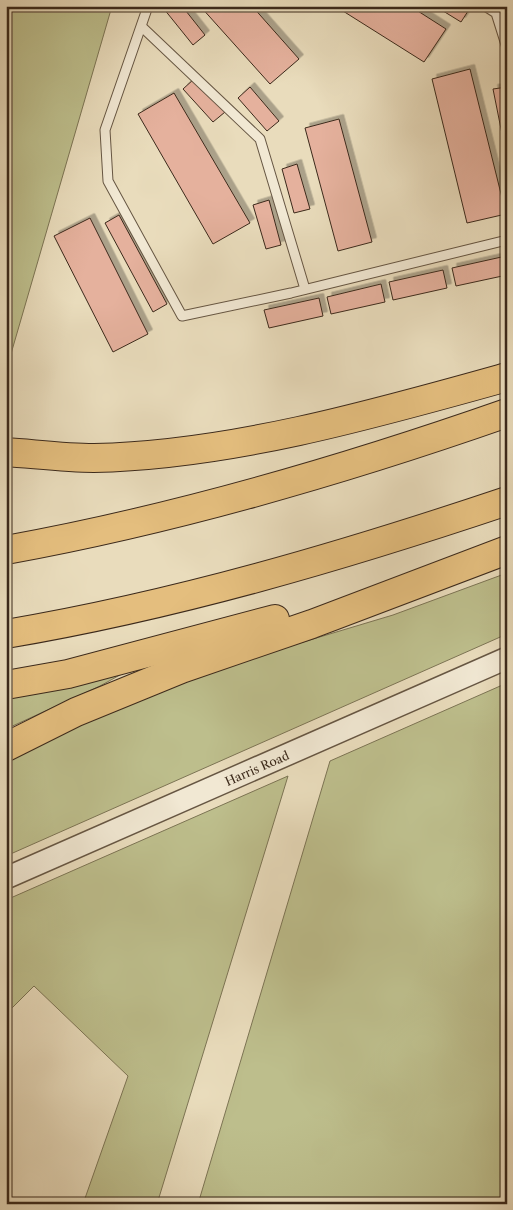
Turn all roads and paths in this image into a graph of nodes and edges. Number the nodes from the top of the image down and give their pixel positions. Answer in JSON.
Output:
{"nodes":[{"id":1,"x":148,"y":6,"type":"edge"},
{"id":2,"x":485,"y":6,"type":"edge"},
{"id":3,"x":142,"y":27,"type":"junction"},
{"id":4,"x":507,"y":48,"type":"edge"},
{"id":5,"x":507,"y":240,"type":"edge"},
{"id":6,"x":306,"y":289,"type":"junction"},
{"id":7,"x":507,"y":377,"type":"edge"},
{"id":8,"x":507,"y":413,"type":"edge"},
{"id":9,"x":6,"y":452,"type":"edge"},
{"id":10,"x":507,"y":501,"type":"edge"},
{"id":11,"x":6,"y":550,"type":"edge"},
{"id":12,"x":507,"y":550,"type":"edge"},
{"id":13,"x":431,"y":577,"type":"junction"},
{"id":14,"x":6,"y":634,"type":"edge"},
{"id":15,"x":507,"y":658,"type":"edge"},
{"id":16,"x":6,"y":685,"type":"edge"},
{"id":17,"x":6,"y":747,"type":"edge"},
{"id":18,"x":6,"y":878,"type":"edge"}],
"edges":[{"from":1,"to":3,"type":"lane"},
{"from":2,"to":4,"type":"lane"},
{"from":3,"to":6,"type":"lane"},
{"from":3,"to":6,"type":"lane"},
{"from":5,"to":6,"type":"lane"},
{"from":7,"to":9,"type":"highway"},
{"from":8,"to":11,"type":"highway"},
{"from":10,"to":14,"type":"highway"},
{"from":12,"to":13,"type":"highway"},
{"from":13,"to":16,"type":"highway"},
{"from":13,"to":17,"type":"highway"},
{"from":15,"to":18,"type":"street","name":"Harris Road"}]}
